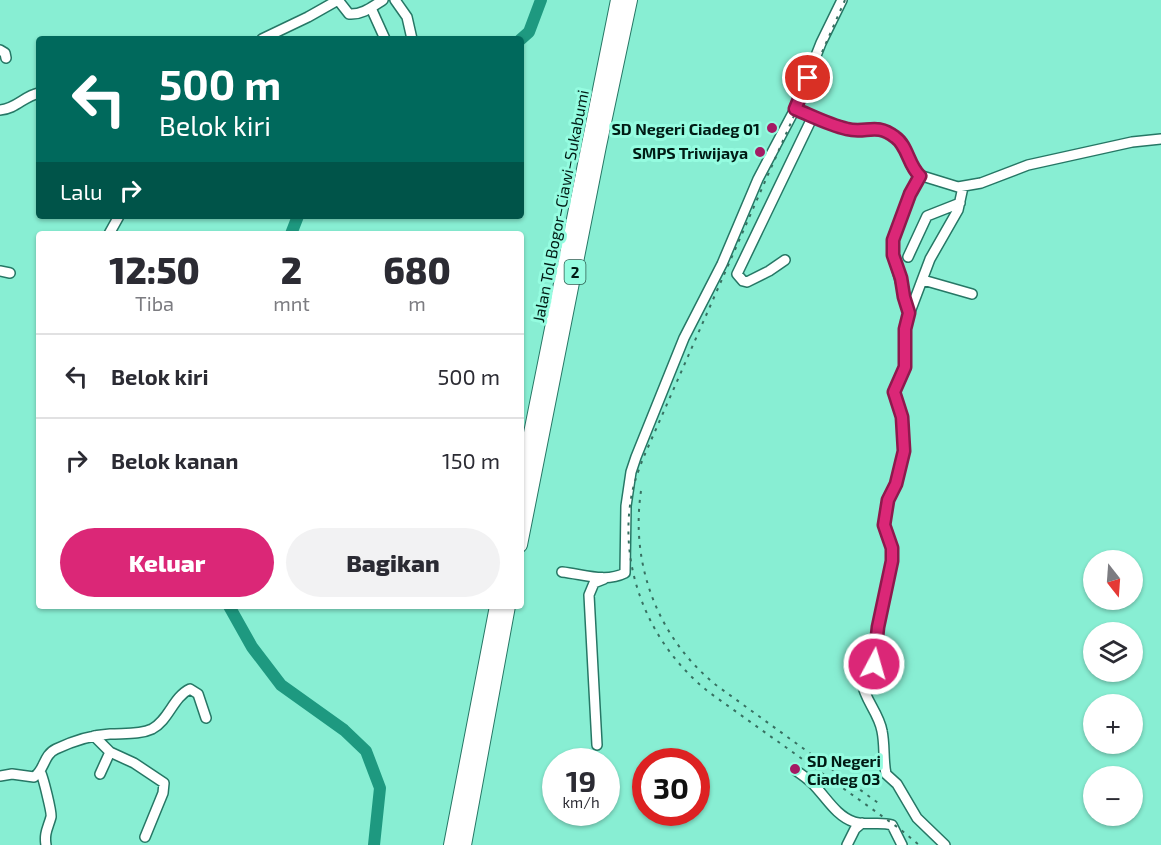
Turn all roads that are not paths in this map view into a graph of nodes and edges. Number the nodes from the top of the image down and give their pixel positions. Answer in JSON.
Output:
{"nodes":[{"id":1,"x":338,"y":0,"type":"edge"},
{"id":2,"x":383,"y":0,"type":"edge"},
{"id":3,"x":395,"y":0,"type":"edge"},
{"id":4,"x":618,"y":0,"type":"edge"},
{"id":5,"x":630,"y":0,"type":"edge"},
{"id":6,"x":842,"y":0,"type":"edge"},
{"id":7,"x":370,"y":8,"type":"junction"},
{"id":8,"x":268,"y":36,"type":"edge"},
{"id":9,"x":384,"y":36,"type":"edge"},
{"id":10,"x":411,"y":36,"type":"edge"},
{"id":11,"x":0,"y":50,"type":"edge"},
{"id":12,"x":6,"y":58,"type":"dead end"},
{"id":13,"x":36,"y":94,"type":"edge"},
{"id":14,"x":795,"y":109,"type":"junction"},
{"id":15,"x":0,"y":110,"type":"edge"},
{"id":16,"x":813,"y":116,"type":"junction"},
{"id":17,"x":1161,"y":139,"type":"edge"},
{"id":18,"x":920,"y":176,"type":"junction"},
{"id":19,"x":963,"y":187,"type":"junction"},
{"id":20,"x":960,"y":203,"type":"junction"},
{"id":21,"x":908,"y":257,"type":"dead end"},
{"id":22,"x":785,"y":260,"type":"dead end"},
{"id":23,"x":923,"y":280,"type":"junction"},
{"id":24,"x":972,"y":294,"type":"dead end"},
{"id":25,"x":909,"y":313,"type":"junction"},
{"id":26,"x":524,"y":468,"type":"edge"},
{"id":27,"x":524,"y":524,"type":"edge"},
{"id":28,"x":562,"y":572,"type":"dead end"},
{"id":29,"x":604,"y":579,"type":"junction"},
{"id":30,"x":496,"y":609,"type":"edge"},
{"id":31,"x":507,"y":609,"type":"edge"},
{"id":32,"x":206,"y":718,"type":"dead end"},
{"id":33,"x":94,"y":736,"type":"junction"},
{"id":34,"x":597,"y":745,"type":"dead end"},
{"id":35,"x":110,"y":752,"type":"junction"},
{"id":36,"x":795,"y":770,"type":"dead end"},
{"id":37,"x":40,"y":771,"type":"junction"},
{"id":38,"x":100,"y":774,"type":"dead end"},
{"id":39,"x":0,"y":776,"type":"edge"},
{"id":40,"x":862,"y":823,"type":"junction"},
{"id":41,"x":897,"y":835,"type":"junction"},
{"id":42,"x":145,"y":837,"type":"dead end"},
{"id":43,"x":46,"y":845,"type":"edge"},
{"id":44,"x":451,"y":845,"type":"edge"},
{"id":45,"x":464,"y":845,"type":"edge"},
{"id":46,"x":847,"y":845,"type":"edge"},
{"id":47,"x":902,"y":845,"type":"edge"},
{"id":48,"x":907,"y":845,"type":"edge"},
{"id":49,"x":945,"y":845,"type":"edge"}],
"edges":[{"from":1,"to":7,"type":"street"},
{"from":1,"to":8,"type":"street"},
{"from":2,"to":7,"type":"street"},
{"from":3,"to":10,"type":"street"},
{"from":4,"to":26,"type":"highway","name":"Jalan Tol Bogor–Ciawi–Sukabumi","number":"2"},
{"from":5,"to":27,"type":"highway","name":"Jalan Tol Bogor–Ciawi–Sukabumi","number":"2"},
{"from":6,"to":14,"type":"street"},
{"from":7,"to":9,"type":"street"},
{"from":11,"to":12,"type":"street"},
{"from":13,"to":15,"type":"street"},
{"from":14,"to":16,"type":"street"},
{"from":14,"to":29,"type":"street"},
{"from":16,"to":18,"type":"street"},
{"from":16,"to":22,"type":"street"},
{"from":17,"to":19,"type":"street"},
{"from":18,"to":19,"type":"street"},
{"from":18,"to":25,"type":"street"},
{"from":19,"to":20,"type":"street"},
{"from":20,"to":21,"type":"street"},
{"from":20,"to":23,"type":"street"},
{"from":23,"to":24,"type":"street"},
{"from":23,"to":25,"type":"street"},
{"from":25,"to":49,"type":"street"},
{"from":28,"to":29,"type":"street"},
{"from":29,"to":34,"type":"street"},
{"from":30,"to":44,"type":"highway"},
{"from":31,"to":45,"type":"highway"},
{"from":32,"to":33,"type":"street"},
{"from":33,"to":35,"type":"street"},
{"from":33,"to":37,"type":"street"},
{"from":35,"to":38,"type":"street"},
{"from":35,"to":42,"type":"street"},
{"from":36,"to":40,"type":"street"},
{"from":37,"to":39,"type":"street"},
{"from":37,"to":43,"type":"street"},
{"from":40,"to":41,"type":"street"},
{"from":40,"to":46,"type":"street"},
{"from":41,"to":47,"type":"street"},
{"from":41,"to":48,"type":"street"}]}
